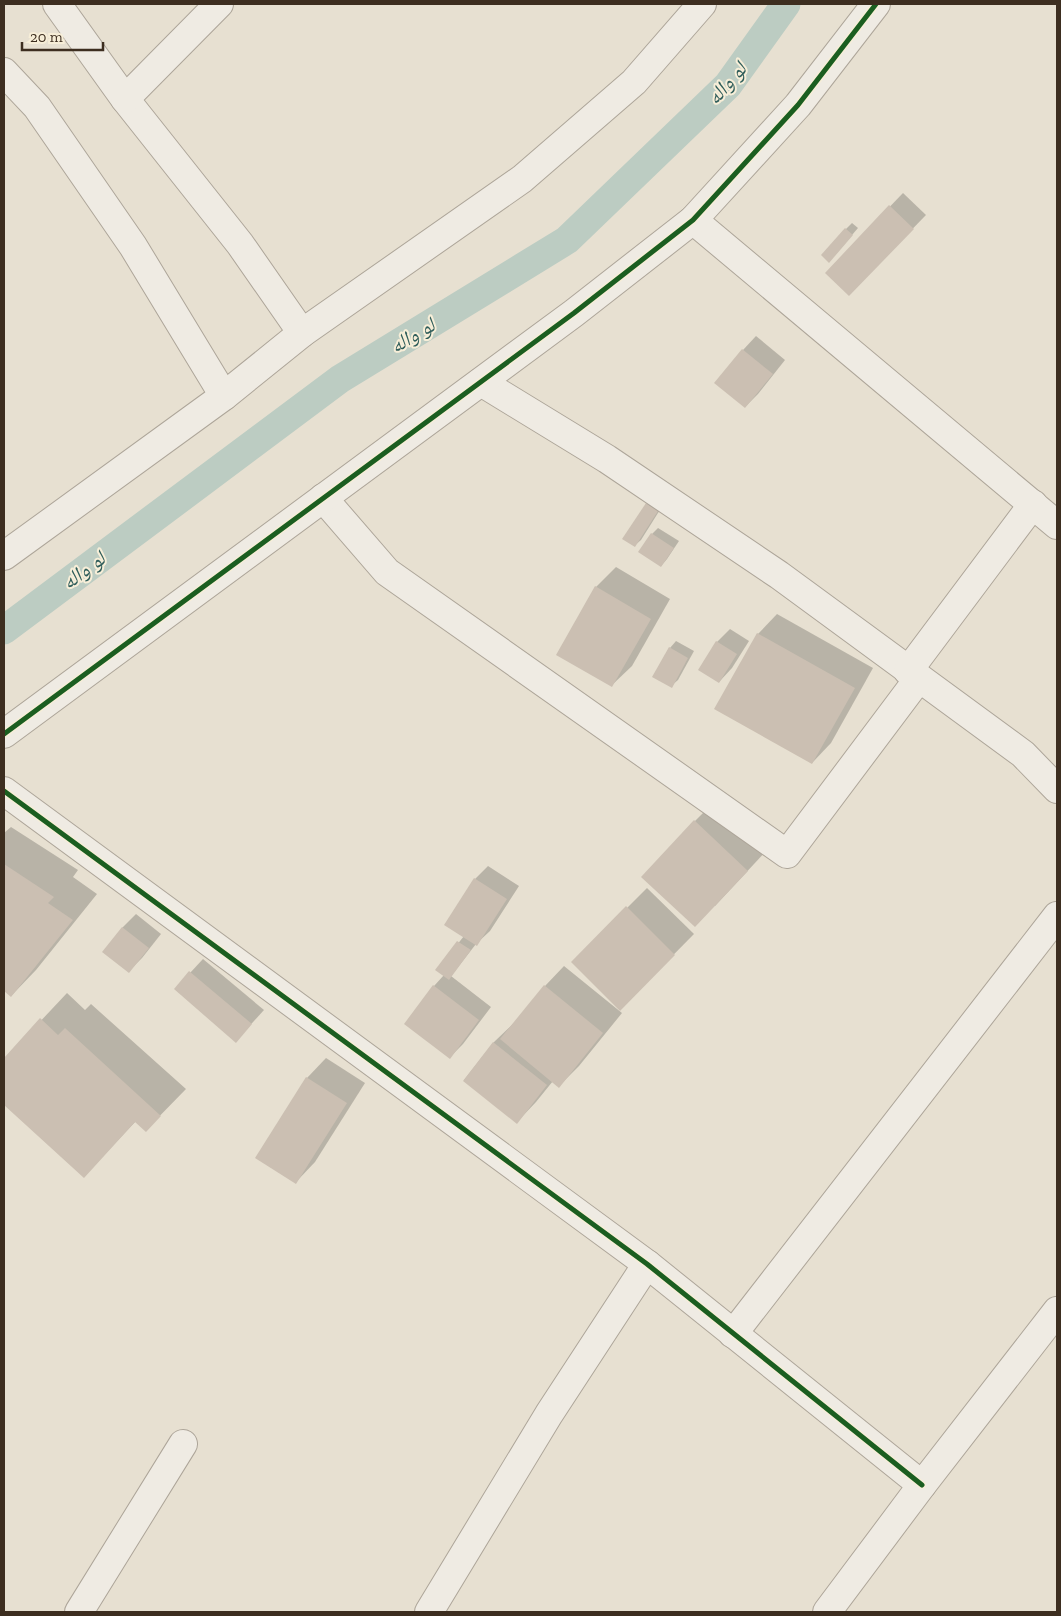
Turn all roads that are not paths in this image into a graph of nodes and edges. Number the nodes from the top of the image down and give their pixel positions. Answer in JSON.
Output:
{"nodes":[{"id":1,"x":57,"y":4,"type":"edge"},
{"id":2,"x":219,"y":4,"type":"edge"},
{"id":3,"x":702,"y":4,"type":"edge"},
{"id":4,"x":876,"y":4,"type":"edge"},
{"id":5,"x":4,"y":72,"type":"edge"},
{"id":6,"x":125,"y":99,"type":"junction"},
{"id":7,"x":693,"y":220,"type":"junction"},
{"id":8,"x":302,"y":333,"type":"junction"},
{"id":9,"x":481,"y":382,"type":"junction"},
{"id":10,"x":224,"y":396,"type":"junction"},
{"id":11,"x":323,"y":498,"type":"junction"},
{"id":12,"x":1033,"y":504,"type":"junction"},
{"id":13,"x":1057,"y":525,"type":"edge"},
{"id":14,"x":4,"y":556,"type":"edge"},
{"id":15,"x":914,"y":674,"type":"junction"},
{"id":16,"x":4,"y":734,"type":"edge"},
{"id":17,"x":1057,"y":788,"type":"edge"},
{"id":18,"x":4,"y":791,"type":"edge"},
{"id":19,"x":1057,"y":916,"type":"edge"},
{"id":20,"x":646,"y":1264,"type":"junction"},
{"id":21,"x":1057,"y":1311,"type":"edge"},
{"id":22,"x":733,"y":1334,"type":"junction"},
{"id":23,"x":183,"y":1444,"type":"dead end"},
{"id":24,"x":922,"y":1485,"type":"junction"},
{"id":25,"x":79,"y":1612,"type":"edge"},
{"id":26,"x":429,"y":1612,"type":"edge"},
{"id":27,"x":828,"y":1612,"type":"edge"}],
"edges":[{"from":1,"to":6,"type":"street"},
{"from":2,"to":6,"type":"street"},
{"from":3,"to":8,"type":"street"},
{"from":4,"to":7,"type":"street"},
{"from":5,"to":10,"type":"street"},
{"from":6,"to":8,"type":"street"},
{"from":7,"to":9,"type":"street"},
{"from":7,"to":12,"type":"street"},
{"from":8,"to":10,"type":"street"},
{"from":9,"to":11,"type":"street"},
{"from":9,"to":15,"type":"street"},
{"from":10,"to":14,"type":"street"},
{"from":11,"to":15,"type":"street"},
{"from":11,"to":16,"type":"street"},
{"from":12,"to":13,"type":"street"},
{"from":12,"to":15,"type":"street"},
{"from":15,"to":17,"type":"street"},
{"from":18,"to":20,"type":"street"},
{"from":19,"to":22,"type":"street"},
{"from":20,"to":22,"type":"street"},
{"from":20,"to":26,"type":"street"},
{"from":21,"to":24,"type":"street"},
{"from":22,"to":24,"type":"street"},
{"from":23,"to":25,"type":"street"},
{"from":24,"to":27,"type":"street"}]}
